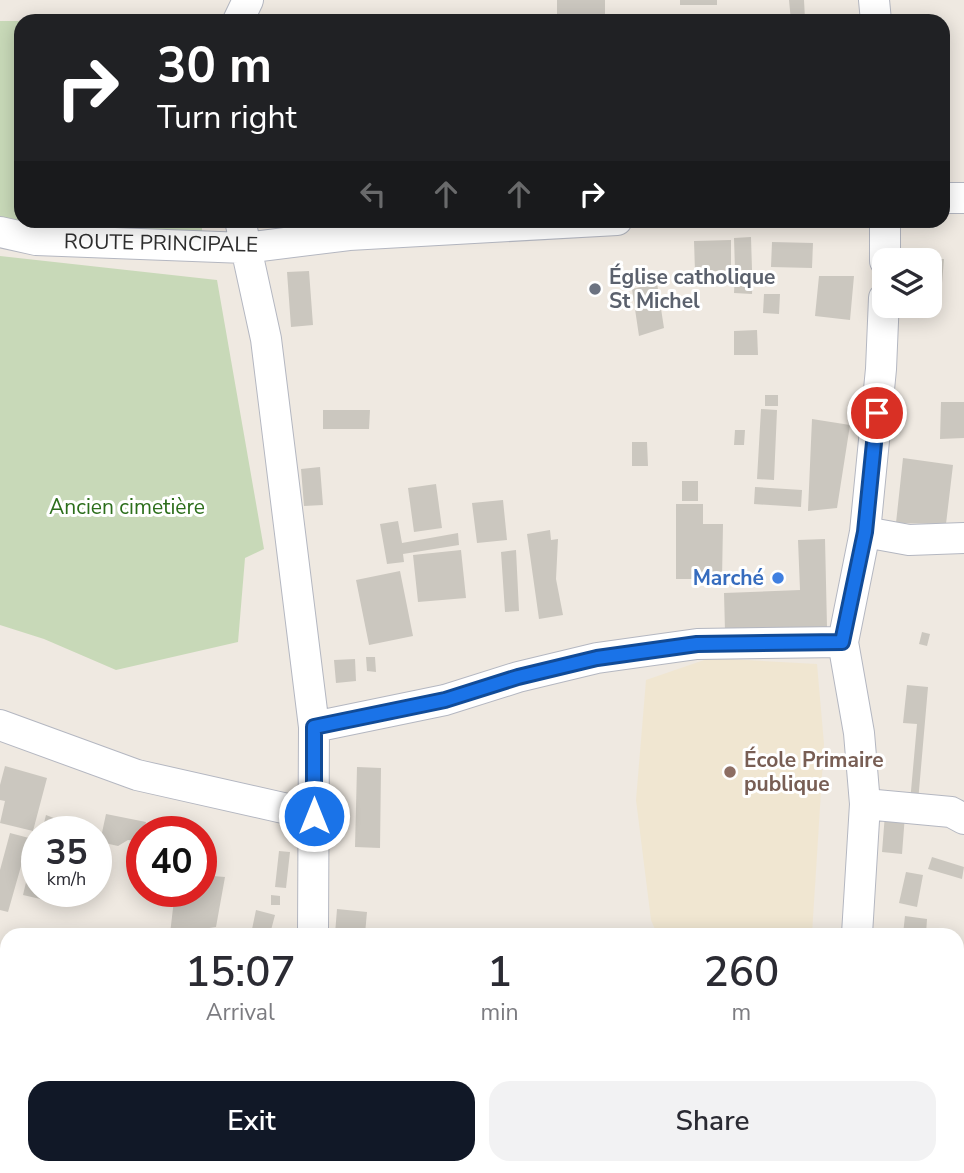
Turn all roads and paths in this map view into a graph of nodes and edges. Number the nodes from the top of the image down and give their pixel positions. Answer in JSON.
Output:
{"nodes":[{"id":1,"x":464,"y":228,"type":"edge"},
{"id":2,"x":885,"y":228,"type":"edge"},
{"id":3,"x":0,"y":232,"type":"edge"},
{"id":4,"x":242,"y":234,"type":"edge"},
{"id":5,"x":884,"y":248,"type":"edge"},
{"id":6,"x":883,"y":318,"type":"edge"},
{"id":7,"x":865,"y":532,"type":"junction"},
{"id":8,"x":964,"y":538,"type":"edge"},
{"id":9,"x":842,"y":642,"type":"junction"},
{"id":10,"x":0,"y":724,"type":"edge"},
{"id":11,"x":314,"y":727,"type":"junction"},
{"id":12,"x":865,"y":804,"type":"junction"},
{"id":13,"x":314,"y":816,"type":"junction"},
{"id":14,"x":964,"y":819,"type":"edge"},
{"id":15,"x":313,"y":928,"type":"edge"},
{"id":16,"x":857,"y":928,"type":"edge"}],
"edges":[{"from":1,"to":4,"type":"street","name":"ROUTE PRINCIPALE"},
{"from":2,"to":5,"type":"street"},
{"from":3,"to":4,"type":"street","name":"ROUTE PRINCIPALE"},
{"from":4,"to":11,"type":"street"},
{"from":6,"to":7,"type":"street"},
{"from":7,"to":8,"type":"street"},
{"from":7,"to":9,"type":"street"},
{"from":9,"to":11,"type":"street"},
{"from":9,"to":12,"type":"street"},
{"from":10,"to":13,"type":"street"},
{"from":11,"to":13,"type":"street"},
{"from":12,"to":14,"type":"street"},
{"from":12,"to":16,"type":"street"},
{"from":13,"to":15,"type":"street"}]}
